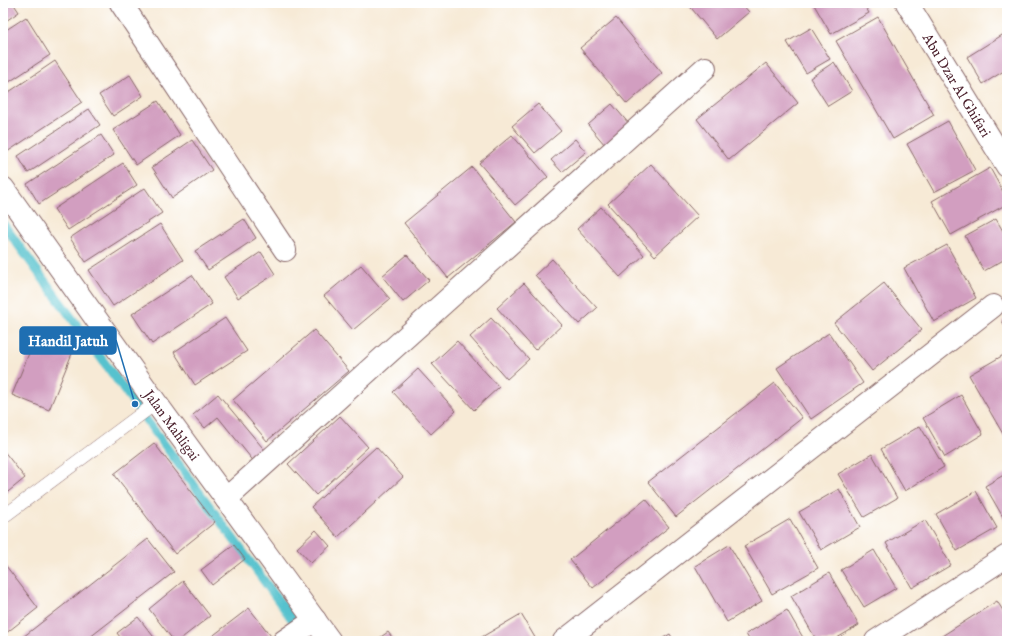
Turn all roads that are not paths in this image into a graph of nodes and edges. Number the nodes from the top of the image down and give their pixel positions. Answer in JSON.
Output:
{"nodes":[{"id":1,"x":121,"y":3,"type":"edge"},
{"id":2,"x":907,"y":3,"type":"edge"},
{"id":3,"x":705,"y":68,"type":"dead end"},
{"id":4,"x":1007,"y":166,"type":"edge"},
{"id":5,"x":3,"y":188,"type":"edge"},
{"id":6,"x":285,"y":250,"type":"dead end"},
{"id":7,"x":993,"y":306,"type":"dead end"},
{"id":8,"x":151,"y":406,"type":"junction"},
{"id":9,"x":226,"y":499,"type":"junction"},
{"id":10,"x":3,"y":517,"type":"edge"},
{"id":11,"x":1007,"y":556,"type":"edge"},
{"id":12,"x":299,"y":631,"type":"edge"},
{"id":13,"x":330,"y":641,"type":"edge"},
{"id":14,"x":564,"y":641,"type":"edge"},
{"id":15,"x":876,"y":641,"type":"edge"}],
"edges":[{"from":1,"to":6,"type":"street"},
{"from":2,"to":4,"type":"street","name":"Abu Dzar Al Ghifari"},
{"from":3,"to":9,"type":"street"},
{"from":5,"to":8,"type":"street","name":"Jalan Mahligai"},
{"from":7,"to":14,"type":"street"},
{"from":8,"to":9,"type":"street","name":"Jalan Mahligai"},
{"from":8,"to":10,"type":"lane"},
{"from":9,"to":12,"type":"street","name":"Jalan Mahligai"},
{"from":11,"to":15,"type":"street"},
{"from":12,"to":13,"type":"street","name":"Jalan Mahligai"}]}
